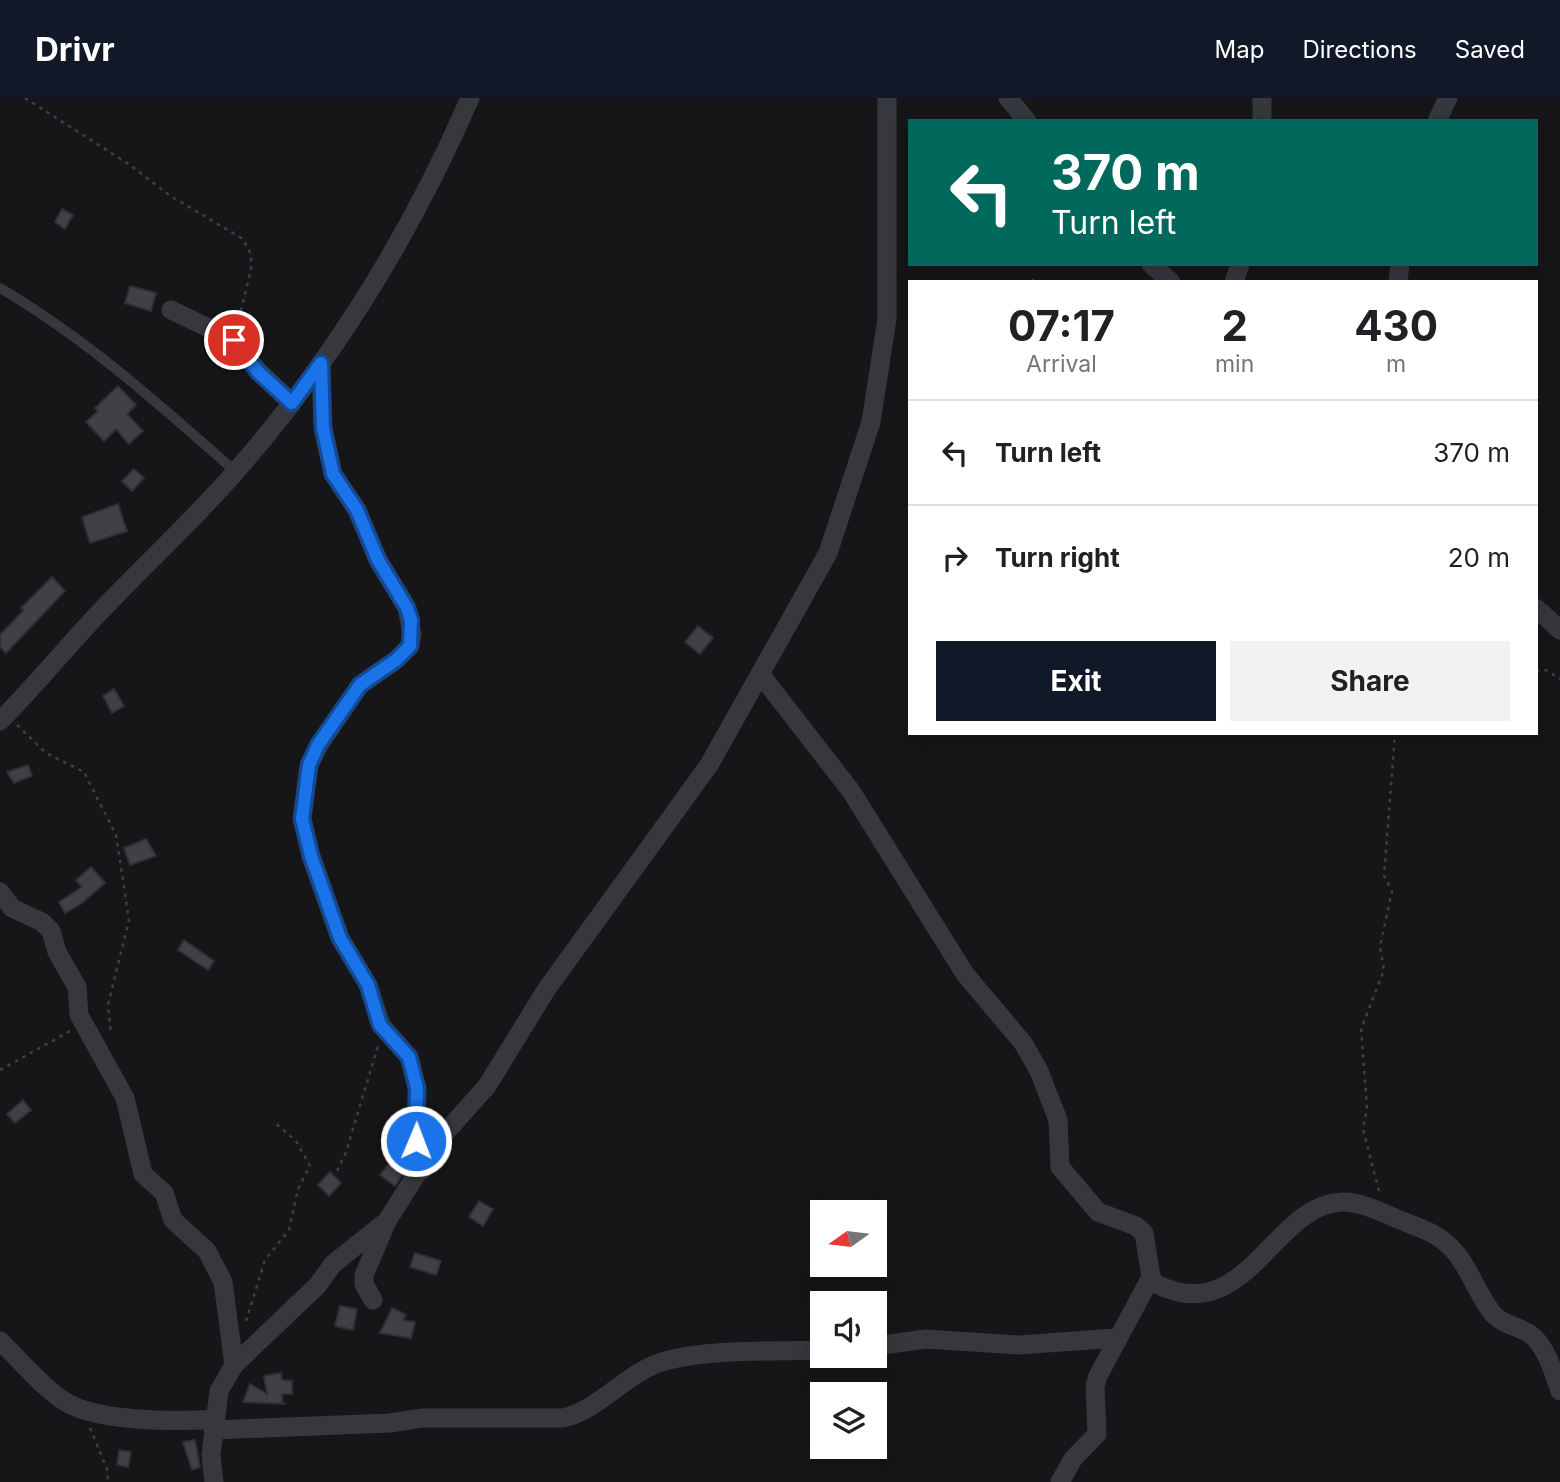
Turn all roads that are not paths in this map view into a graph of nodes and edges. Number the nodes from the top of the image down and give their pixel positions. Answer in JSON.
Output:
{"nodes":[{"id":1,"x":470,"y":98,"type":"edge"},
{"id":2,"x":887,"y":98,"type":"edge"},
{"id":3,"x":1008,"y":98,"type":"edge"},
{"id":4,"x":1262,"y":98,"type":"edge"},
{"id":5,"x":1448,"y":98,"type":"edge"},
{"id":6,"x":1025,"y":119,"type":"edge"},
{"id":7,"x":1262,"y":119,"type":"edge"},
{"id":8,"x":1438,"y":119,"type":"edge"},
{"id":9,"x":1153,"y":266,"type":"edge"},
{"id":10,"x":1169,"y":280,"type":"edge"},
{"id":11,"x":0,"y":288,"type":"edge"},
{"id":12,"x":171,"y":310,"type":"dead end"},
{"id":13,"x":321,"y":363,"type":"junction"},
{"id":14,"x":292,"y":403,"type":"junction"},
{"id":15,"x":236,"y":472,"type":"junction"},
{"id":16,"x":1538,"y":610,"type":"edge"},
{"id":17,"x":1560,"y":630,"type":"edge"},
{"id":18,"x":761,"y":675,"type":"junction"},
{"id":19,"x":3,"y":717,"type":"edge"},
{"id":20,"x":0,"y":892,"type":"edge"},
{"id":21,"x":421,"y":1171,"type":"junction"},
{"id":22,"x":387,"y":1221,"type":"junction"},
{"id":23,"x":1151,"y":1277,"type":"junction"},
{"id":24,"x":373,"y":1300,"type":"dead end"},
{"id":25,"x":1116,"y":1338,"type":"junction"},
{"id":26,"x":0,"y":1341,"type":"edge"},
{"id":27,"x":887,"y":1344,"type":"edge"},
{"id":28,"x":810,"y":1350,"type":"edge"},
{"id":29,"x":234,"y":1366,"type":"junction"},
{"id":30,"x":1560,"y":1391,"type":"edge"},
{"id":31,"x":214,"y":1425,"type":"junction"},
{"id":32,"x":214,"y":1482,"type":"edge"},
{"id":33,"x":1060,"y":1482,"type":"edge"}],
"edges":[{"from":1,"to":13,"type":"street"},
{"from":2,"to":18,"type":"street"},
{"from":3,"to":6,"type":"street"},
{"from":4,"to":7,"type":"street"},
{"from":5,"to":8,"type":"street"},
{"from":9,"to":10,"type":"street"},
{"from":11,"to":15,"type":"lane"},
{"from":12,"to":14,"type":"street"},
{"from":13,"to":14,"type":"street"},
{"from":13,"to":21,"type":"street"},
{"from":14,"to":15,"type":"street"},
{"from":15,"to":19,"type":"street"},
{"from":16,"to":17,"type":"street"},
{"from":18,"to":21,"type":"street"},
{"from":18,"to":23,"type":"street"},
{"from":20,"to":29,"type":"street"},
{"from":21,"to":22,"type":"street"},
{"from":22,"to":24,"type":"street"},
{"from":22,"to":29,"type":"street"},
{"from":23,"to":25,"type":"street"},
{"from":23,"to":30,"type":"street"},
{"from":25,"to":27,"type":"street"},
{"from":25,"to":33,"type":"street"},
{"from":26,"to":31,"type":"street"},
{"from":28,"to":31,"type":"street"},
{"from":29,"to":31,"type":"street"},
{"from":31,"to":32,"type":"street"}]}
